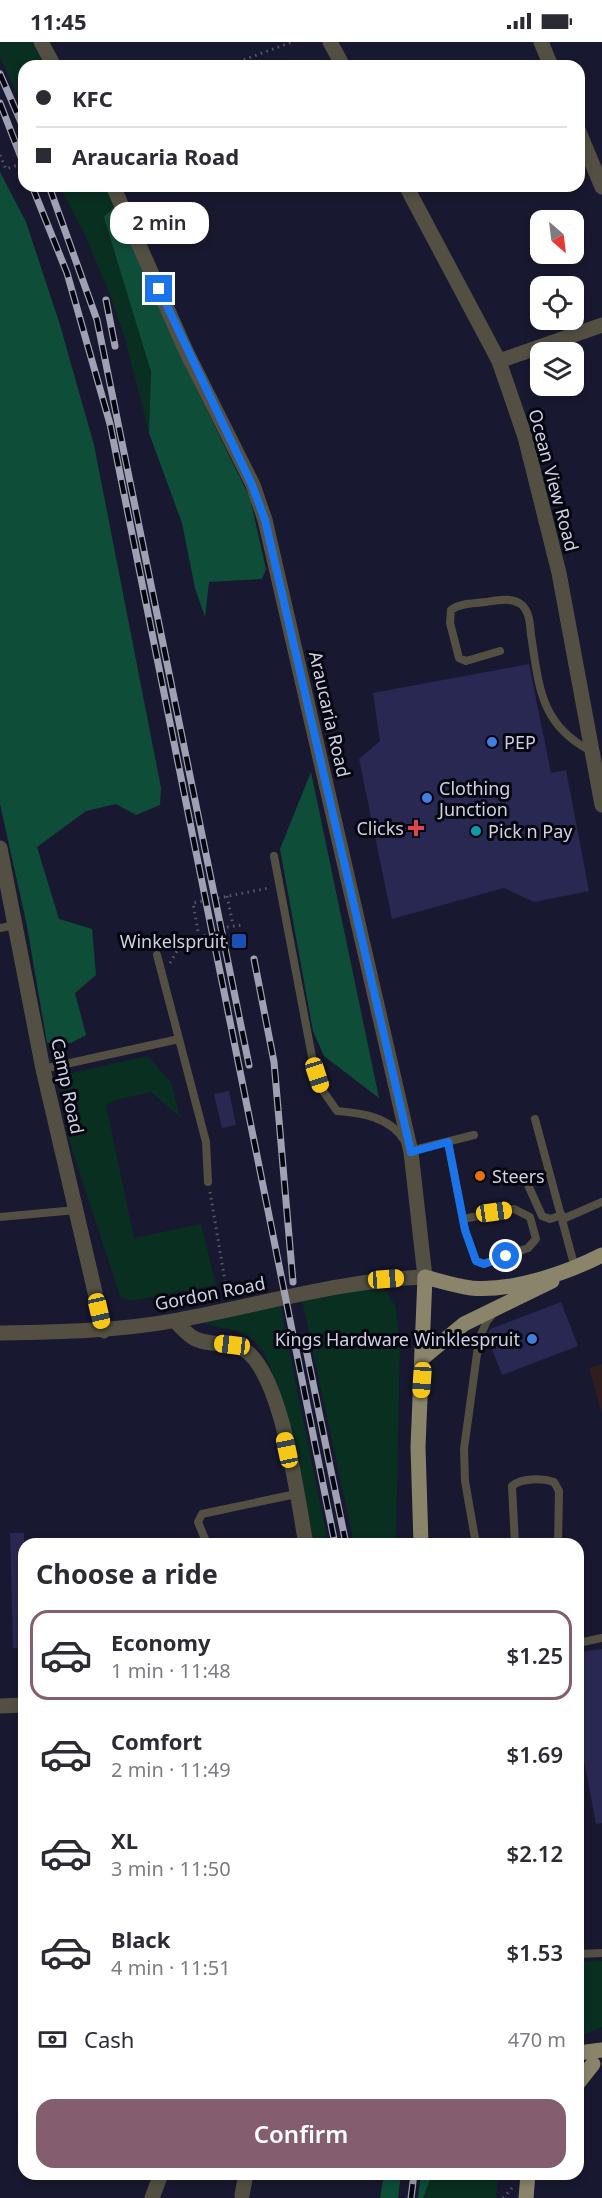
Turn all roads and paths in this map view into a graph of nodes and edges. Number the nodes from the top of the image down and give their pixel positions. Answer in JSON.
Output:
{"nodes":[{"id":1,"x":41,"y":42,"type":"edge"},
{"id":2,"x":292,"y":42,"type":"edge"},
{"id":3,"x":330,"y":42,"type":"edge"},
{"id":4,"x":541,"y":42,"type":"edge"},
{"id":5,"x":51,"y":60,"type":"edge"},
{"id":6,"x":243,"y":60,"type":"edge"},
{"id":7,"x":340,"y":60,"type":"edge"},
{"id":8,"x":548,"y":60,"type":"edge"},
{"id":9,"x":585,"y":146,"type":"edge"},
{"id":10,"x":0,"y":155,"type":"edge"},
{"id":11,"x":18,"y":165,"type":"edge"},
{"id":12,"x":602,"y":187,"type":"edge"},
{"id":13,"x":116,"y":192,"type":"edge"},
{"id":14,"x":409,"y":192,"type":"edge"},
{"id":15,"x":602,"y":324,"type":"edge"},
{"id":16,"x":499,"y":361,"type":"junction"},
{"id":17,"x":500,"y":651,"type":"dead end"},
{"id":18,"x":592,"y":752,"type":"junction"},
{"id":19,"x":602,"y":805,"type":"edge"},
{"id":20,"x":0,"y":848,"type":"edge"},
{"id":21,"x":274,"y":856,"type":"dead end"},
{"id":22,"x":269,"y":888,"type":"dead end"},
{"id":23,"x":227,"y":896,"type":"junction"},
{"id":24,"x":17,"y":924,"type":"junction"},
{"id":25,"x":242,"y":925,"type":"dead end"},
{"id":26,"x":233,"y":926,"type":"junction"},
{"id":27,"x":227,"y":927,"type":"dead end"},
{"id":28,"x":0,"y":928,"type":"edge"},
{"id":29,"x":208,"y":935,"type":"dead end"},
{"id":30,"x":199,"y":937,"type":"junction"},
{"id":31,"x":157,"y":955,"type":"dead end"},
{"id":32,"x":160,"y":969,"type":"junction"},
{"id":33,"x":179,"y":1039,"type":"junction"},
{"id":34,"x":44,"y":1069,"type":"junction"},
{"id":35,"x":535,"y":1119,"type":"dead end"},
{"id":36,"x":474,"y":1135,"type":"dead end"},
{"id":37,"x":448,"y":1142,"type":"junction"},
{"id":38,"x":411,"y":1152,"type":"junction"},
{"id":39,"x":208,"y":1182,"type":"joint"},
{"id":40,"x":528,"y":1185,"type":"dead end"},
{"id":41,"x":602,"y":1202,"type":"edge"},
{"id":42,"x":76,"y":1209,"type":"junction"},
{"id":43,"x":0,"y":1217,"type":"edge"},
{"id":44,"x":562,"y":1217,"type":"junction"},
{"id":45,"x":463,"y":1219,"type":"junction"},
{"id":46,"x":602,"y":1255,"type":"edge"},
{"id":47,"x":573,"y":1270,"type":"junction"},
{"id":48,"x":425,"y":1277,"type":"junction"},
{"id":49,"x":226,"y":1287,"type":"dead end"},
{"id":50,"x":506,"y":1304,"type":"junction"},
{"id":51,"x":175,"y":1321,"type":"junction"},
{"id":52,"x":104,"y":1331,"type":"junction"},
{"id":53,"x":0,"y":1333,"type":"edge"},
{"id":54,"x":424,"y":1357,"type":"junction"},
{"id":55,"x":296,"y":1494,"type":"junction"},
{"id":56,"x":205,"y":1538,"type":"edge"},
{"id":57,"x":305,"y":1538,"type":"edge"},
{"id":58,"x":421,"y":1538,"type":"edge"},
{"id":59,"x":475,"y":1538,"type":"edge"},
{"id":60,"x":515,"y":1538,"type":"edge"},
{"id":61,"x":558,"y":1538,"type":"edge"},
{"id":62,"x":602,"y":1638,"type":"edge"},
{"id":63,"x":584,"y":1642,"type":"edge"},
{"id":64,"x":0,"y":1706,"type":"edge"},
{"id":65,"x":18,"y":1706,"type":"edge"},
{"id":66,"x":602,"y":1953,"type":"edge"},
{"id":67,"x":584,"y":1954,"type":"edge"},
{"id":68,"x":602,"y":2050,"type":"edge"},
{"id":69,"x":584,"y":2052,"type":"edge"},
{"id":70,"x":592,"y":2064,"type":"dead end"},
{"id":71,"x":584,"y":2075,"type":"edge"},
{"id":72,"x":159,"y":2180,"type":"edge"},
{"id":73,"x":245,"y":2180,"type":"edge"},
{"id":74,"x":528,"y":2180,"type":"edge"},
{"id":75,"x":242,"y":2195,"type":"dead end"},
{"id":76,"x":153,"y":2198,"type":"edge"},
{"id":77,"x":526,"y":2198,"type":"edge"}],
"edges":[{"from":1,"to":5,"type":"street"},
{"from":2,"to":6,"type":"path"},
{"from":3,"to":7,"type":"street"},
{"from":4,"to":8,"type":"street"},
{"from":9,"to":12,"type":"street"},
{"from":10,"to":11,"type":"path"},
{"from":13,"to":38,"type":"street","name":"Araucaria Road"},
{"from":14,"to":16,"type":"street","name":"Ocean View Road"},
{"from":15,"to":16,"type":"street"},
{"from":16,"to":18,"type":"street","name":"Ocean View Road"},
{"from":17,"to":18,"type":"lane"},
{"from":18,"to":19,"type":"street","name":"Ocean View Road"},
{"from":20,"to":24,"type":"street","name":"Camp Road"},
{"from":21,"to":38,"type":"lane"},
{"from":22,"to":23,"type":"path"},
{"from":23,"to":26,"type":"path"},
{"from":23,"to":30,"type":"path"},
{"from":24,"to":28,"type":"lane"},
{"from":24,"to":34,"type":"street","name":"Camp Road"},
{"from":25,"to":26,"type":"path"},
{"from":26,"to":27,"type":"path"},
{"from":29,"to":30,"type":"path"},
{"from":30,"to":32,"type":"path"},
{"from":31,"to":32,"type":"lane"},
{"from":32,"to":33,"type":"lane"},
{"from":33,"to":34,"type":"lane"},
{"from":33,"to":39,"type":"lane"},
{"from":34,"to":42,"type":"street","name":"Camp Road"},
{"from":35,"to":44,"type":"lane"},
{"from":36,"to":37,"type":"lane"},
{"from":37,"to":38,"type":"lane"},
{"from":37,"to":45,"type":"lane"},
{"from":38,"to":48,"type":"street","name":"Araucaria Road"},
{"from":39,"to":49,"type":"path"},
{"from":40,"to":44,"type":"lane"},
{"from":41,"to":44,"type":"lane"},
{"from":42,"to":43,"type":"lane"},
{"from":42,"to":52,"type":"street","name":"Camp Road"},
{"from":44,"to":47,"type":"lane"},
{"from":45,"to":45,"type":"lane"},
{"from":46,"to":47,"type":"main road"},
{"from":47,"to":48,"type":"main road"},
{"from":47,"to":50,"type":"main road"},
{"from":48,"to":51,"type":"street","name":"Gordon Road"},
{"from":48,"to":54,"type":"main road"},
{"from":50,"to":54,"type":"main road"},
{"from":50,"to":59,"type":"lane"},
{"from":51,"to":52,"type":"street","name":"Gordon Road"},
{"from":51,"to":55,"type":"street"},
{"from":52,"to":53,"type":"street","name":"Gordon Road"},
{"from":54,"to":58,"type":"main road"},
{"from":55,"to":56,"type":"lane"},
{"from":55,"to":57,"type":"street"},
{"from":60,"to":61,"type":"lane"},
{"from":62,"to":63,"type":"lane"},
{"from":64,"to":65,"type":"street"},
{"from":66,"to":67,"type":"lane"},
{"from":68,"to":69,"type":"main road"},
{"from":70,"to":71,"type":"main road"},
{"from":72,"to":76,"type":"street"},
{"from":73,"to":75,"type":"street"},
{"from":74,"to":77,"type":"main road"}]}
